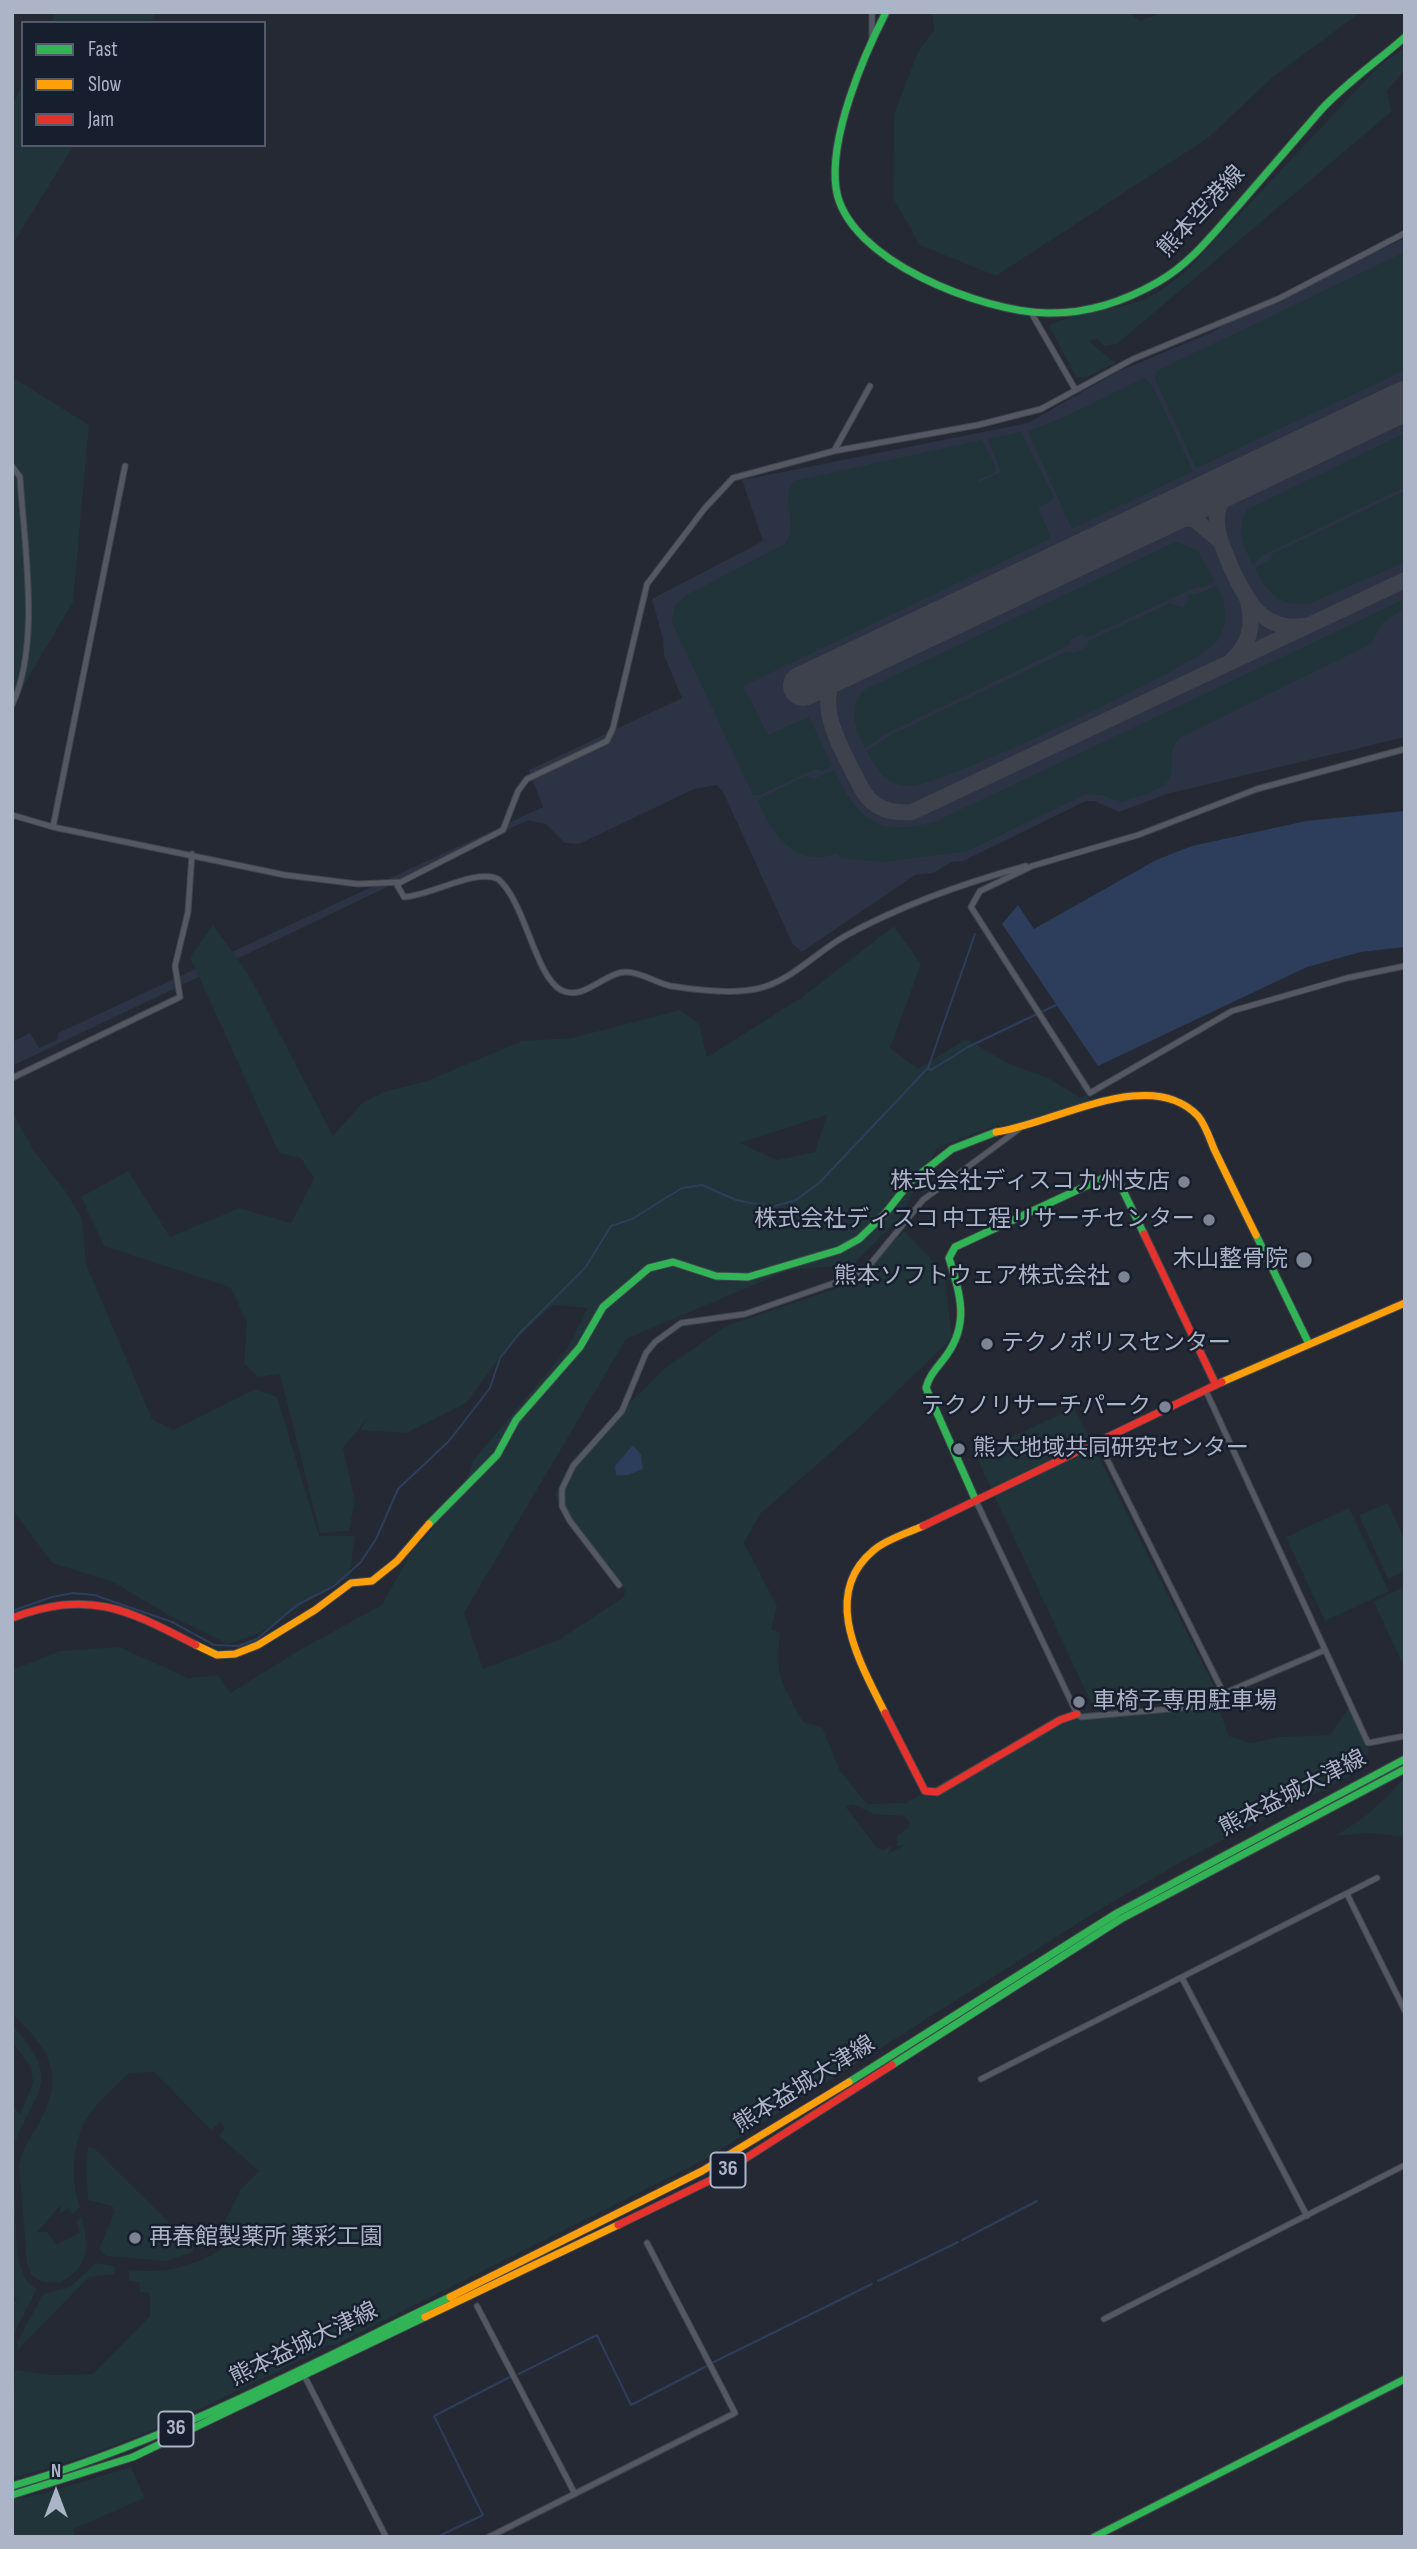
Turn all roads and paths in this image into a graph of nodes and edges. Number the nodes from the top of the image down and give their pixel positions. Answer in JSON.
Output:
{"nodes":[{"id":1,"x":872,"y":12,"type":"edge"},
{"id":2,"x":886,"y":12,"type":"edge"},
{"id":3,"x":1405,"y":37,"type":"edge"},
{"id":4,"x":872,"y":39,"type":"junction"},
{"id":5,"x":1405,"y":233,"type":"edge"},
{"id":6,"x":1032,"y":314,"type":"junction"},
{"id":7,"x":870,"y":386,"type":"dead end"},
{"id":8,"x":1075,"y":389,"type":"junction"},
{"id":9,"x":834,"y":451,"type":"junction"},
{"id":10,"x":12,"y":466,"type":"edge"},
{"id":11,"x":125,"y":466,"type":"dead end"},
{"id":12,"x":12,"y":705,"type":"edge"},
{"id":13,"x":1405,"y":749,"type":"edge"},
{"id":14,"x":12,"y":815,"type":"edge"},
{"id":15,"x":53,"y":827,"type":"junction"},
{"id":16,"x":1138,"y":835,"type":"junction"},
{"id":17,"x":192,"y":853,"type":"junction"},
{"id":18,"x":401,"y":882,"type":"junction"},
{"id":19,"x":1405,"y":966,"type":"edge"},
{"id":20,"x":12,"y":1078,"type":"edge"},
{"id":21,"x":1019,"y":1129,"type":"junction"},
{"id":22,"x":1404,"y":1307,"type":"edge"},
{"id":23,"x":1309,"y":1344,"type":"junction"},
{"id":24,"x":1216,"y":1385,"type":"junction"},
{"id":25,"x":1206,"y":1391,"type":"junction"},
{"id":26,"x":1099,"y":1443,"type":"junction"},
{"id":27,"x":976,"y":1501,"type":"junction"},
{"id":28,"x":619,"y":1585,"type":"dead end"},
{"id":29,"x":12,"y":1618,"type":"edge"},
{"id":30,"x":1325,"y":1650,"type":"junction"},
{"id":31,"x":1224,"y":1695,"type":"junction"},
{"id":32,"x":1077,"y":1714,"type":"junction"},
{"id":33,"x":1405,"y":1736,"type":"edge"},
{"id":34,"x":1405,"y":1759,"type":"edge"},
{"id":35,"x":1405,"y":1769,"type":"edge"},
{"id":36,"x":1377,"y":1878,"type":"dead end"},
{"id":37,"x":1347,"y":1894,"type":"junction"},
{"id":38,"x":1182,"y":1978,"type":"junction"},
{"id":39,"x":1405,"y":2011,"type":"edge"},
{"id":40,"x":981,"y":2079,"type":"dead end"},
{"id":41,"x":1405,"y":2165,"type":"edge"},
{"id":42,"x":1307,"y":2216,"type":"junction"},
{"id":43,"x":647,"y":2243,"type":"dead end"},
{"id":44,"x":477,"y":2306,"type":"dead end"},
{"id":45,"x":1104,"y":2319,"type":"dead end"},
{"id":46,"x":303,"y":2372,"type":"junction"},
{"id":47,"x":1405,"y":2379,"type":"edge"},
{"id":48,"x":12,"y":2486,"type":"edge"},
{"id":49,"x":575,"y":2494,"type":"junction"},
{"id":50,"x":12,"y":2495,"type":"edge"},
{"id":51,"x":386,"y":2537,"type":"edge"},
{"id":52,"x":489,"y":2537,"type":"edge"},
{"id":53,"x":1094,"y":2537,"type":"edge"}],
"edges":[{"from":1,"to":4,"type":"street"},
{"from":2,"to":4,"type":"main road","name":"熊本空港線"},
{"from":3,"to":6,"type":"main road","name":"熊本空港線"},
{"from":4,"to":6,"type":"main road","name":"熊本空港線"},
{"from":5,"to":8,"type":"street"},
{"from":6,"to":8,"type":"street"},
{"from":7,"to":9,"type":"street"},
{"from":8,"to":9,"type":"street"},
{"from":9,"to":18,"type":"street"},
{"from":10,"to":12,"type":"street"},
{"from":11,"to":15,"type":"street"},
{"from":13,"to":16,"type":"street"},
{"from":14,"to":15,"type":"street"},
{"from":15,"to":17,"type":"street"},
{"from":16,"to":18,"type":"street"},
{"from":16,"to":19,"type":"street"},
{"from":17,"to":18,"type":"street"},
{"from":17,"to":20,"type":"street"},
{"from":21,"to":23,"type":"main road"},
{"from":21,"to":28,"type":"street"},
{"from":21,"to":29,"type":"main road"},
{"from":22,"to":23,"type":"main road"},
{"from":23,"to":24,"type":"main road"},
{"from":24,"to":25,"type":"main road"},
{"from":24,"to":27,"type":"main road"},
{"from":25,"to":26,"type":"main road"},
{"from":25,"to":30,"type":"street"},
{"from":26,"to":27,"type":"main road"},
{"from":26,"to":31,"type":"street"},
{"from":27,"to":32,"type":"street"},
{"from":27,"to":32,"type":"main road"},
{"from":30,"to":31,"type":"street"},
{"from":30,"to":33,"type":"street"},
{"from":31,"to":32,"type":"street"},
{"from":34,"to":46,"type":"main road","name":"熊本益城大津線","number":"36"},
{"from":35,"to":46,"type":"main road","name":"熊本益城大津線","number":"36"},
{"from":36,"to":37,"type":"street"},
{"from":37,"to":38,"type":"street"},
{"from":37,"to":39,"type":"street"},
{"from":38,"to":40,"type":"street"},
{"from":38,"to":42,"type":"street"},
{"from":41,"to":42,"type":"street"},
{"from":42,"to":45,"type":"street"},
{"from":43,"to":49,"type":"street"},
{"from":44,"to":49,"type":"street"},
{"from":46,"to":48,"type":"main road","name":"熊本益城大津線","number":"36"},
{"from":46,"to":50,"type":"main road","name":"熊本益城大津線","number":"36"},
{"from":46,"to":51,"type":"street"},
{"from":47,"to":53,"type":"main road"},
{"from":49,"to":52,"type":"street"}]}
